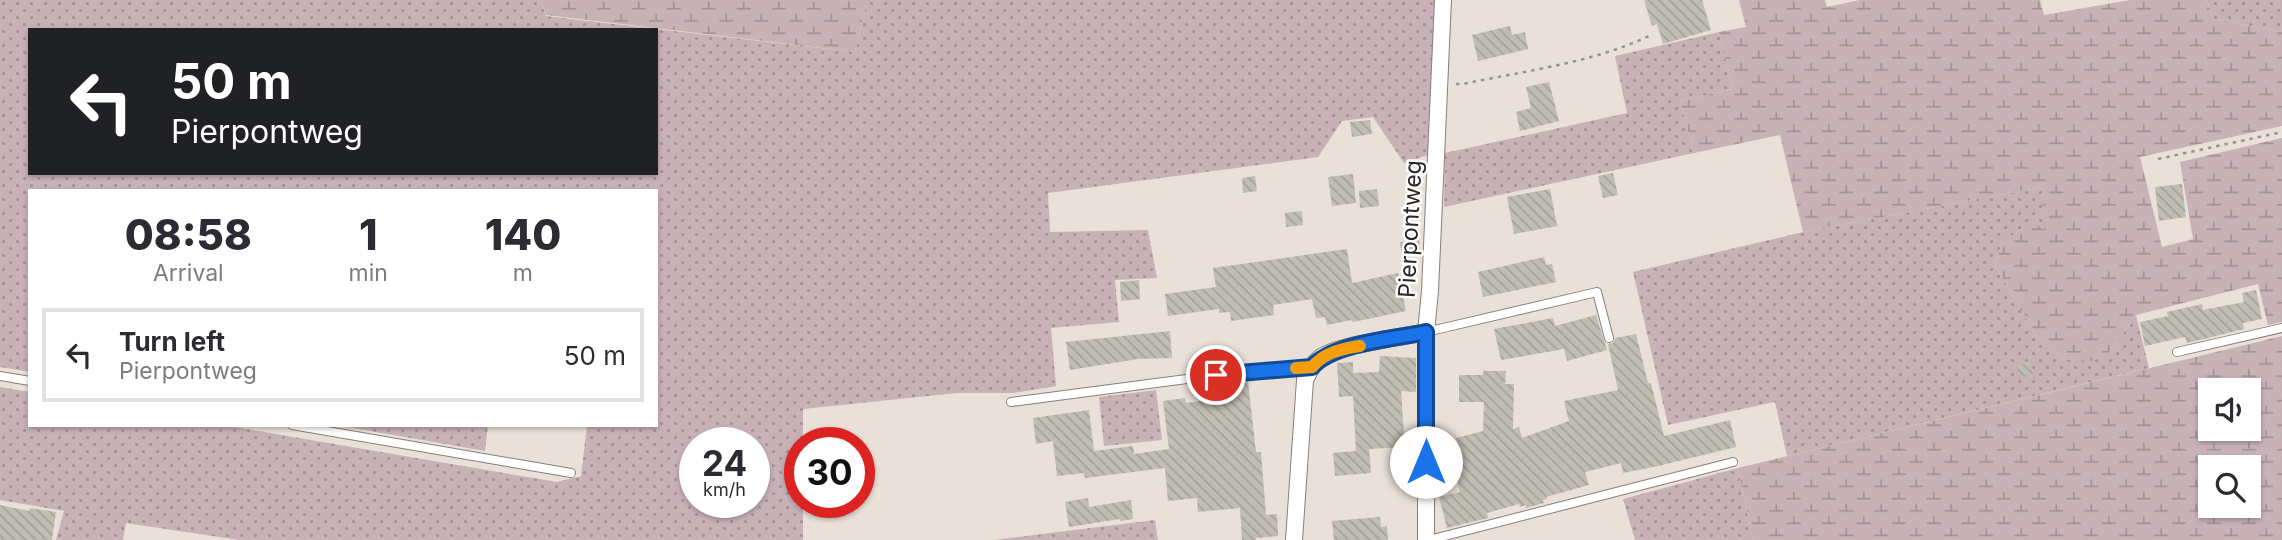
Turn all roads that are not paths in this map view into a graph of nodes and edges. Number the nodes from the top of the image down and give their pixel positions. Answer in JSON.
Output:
{"nodes":[{"id":1,"x":1443,"y":0,"type":"edge"},
{"id":2,"x":2282,"y":328,"type":"edge"},
{"id":3,"x":1426,"y":332,"type":"junction"},
{"id":4,"x":1609,"y":338,"type":"dead end"},
{"id":5,"x":2177,"y":352,"type":"dead end"},
{"id":6,"x":1312,"y":367,"type":"junction"},
{"id":7,"x":0,"y":376,"type":"edge"},
{"id":8,"x":28,"y":381,"type":"edge"},
{"id":9,"x":1011,"y":402,"type":"dead end"},
{"id":10,"x":304,"y":427,"type":"edge"},
{"id":11,"x":1732,"y":462,"type":"dead end"},
{"id":12,"x":571,"y":473,"type":"dead end"},
{"id":13,"x":1294,"y":540,"type":"edge"},
{"id":14,"x":1427,"y":540,"type":"edge"}],
"edges":[{"from":1,"to":3,"type":"street","name":"Pierpontweg"},
{"from":2,"to":5,"type":"lane"},
{"from":3,"to":4,"type":"lane"},
{"from":3,"to":6,"type":"street"},
{"from":3,"to":14,"type":"street","name":"Pierpontweg"},
{"from":6,"to":9,"type":"lane"},
{"from":6,"to":13,"type":"street"},
{"from":7,"to":8,"type":"lane"},
{"from":10,"to":12,"type":"lane"},
{"from":11,"to":14,"type":"lane"}]}
